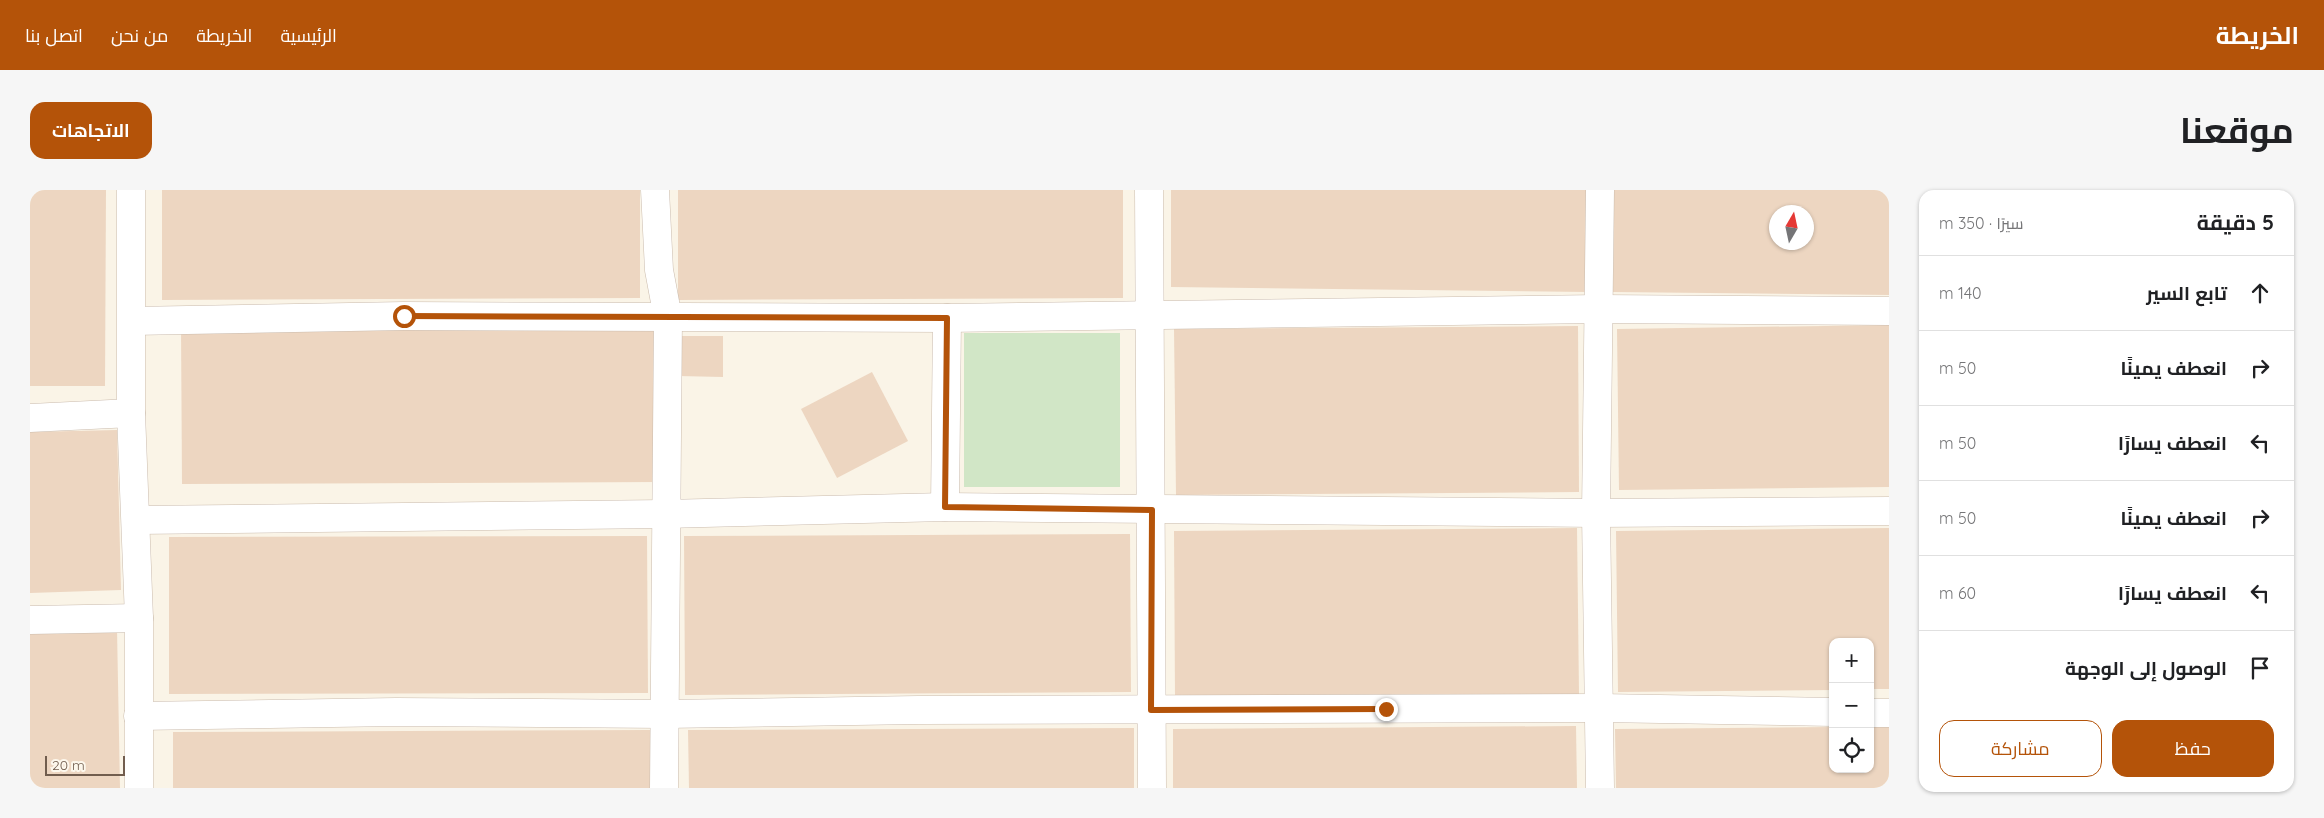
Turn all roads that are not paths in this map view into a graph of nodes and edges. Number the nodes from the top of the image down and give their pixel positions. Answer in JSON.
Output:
{"nodes":[{"id":1,"x":131,"y":190,"type":"edge"},
{"id":2,"x":655,"y":190,"type":"edge"},
{"id":3,"x":1149,"y":190,"type":"edge"},
{"id":4,"x":1600,"y":190,"type":"edge"},
{"id":5,"x":1600,"y":309,"type":"junction"},
{"id":6,"x":1889,"y":311,"type":"edge"},
{"id":7,"x":1151,"y":314,"type":"junction"},
{"id":8,"x":668,"y":318,"type":"junction"},
{"id":9,"x":947,"y":318,"type":"junction"},
{"id":10,"x":132,"y":321,"type":"junction"},
{"id":11,"x":131,"y":413,"type":"junction"},
{"id":12,"x":30,"y":418,"type":"edge"},
{"id":13,"x":945,"y":507,"type":"junction"},
{"id":14,"x":1152,"y":510,"type":"junction"},
{"id":15,"x":1889,"y":511,"type":"edge"},
{"id":16,"x":1596,"y":513,"type":"junction"},
{"id":17,"x":665,"y":514,"type":"junction"},
{"id":18,"x":136,"y":520,"type":"junction"},
{"id":19,"x":139,"y":618,"type":"junction"},
{"id":20,"x":30,"y":620,"type":"edge"},
{"id":21,"x":1600,"y":708,"type":"junction"},
{"id":22,"x":1151,"y":710,"type":"junction"},
{"id":23,"x":1829,"y":712,"type":"edge"},
{"id":24,"x":1874,"y":713,"type":"edge"},
{"id":25,"x":1889,"y":713,"type":"edge"},
{"id":26,"x":665,"y":714,"type":"junction"},
{"id":27,"x":138,"y":716,"type":"junction"},
{"id":28,"x":139,"y":788,"type":"edge"},
{"id":29,"x":664,"y":788,"type":"edge"},
{"id":30,"x":1152,"y":788,"type":"edge"},
{"id":31,"x":1600,"y":788,"type":"edge"}],
"edges":[{"from":1,"to":10,"type":"street"},
{"from":2,"to":8,"type":"street"},
{"from":3,"to":7,"type":"street"},
{"from":4,"to":5,"type":"street"},
{"from":5,"to":6,"type":"street"},
{"from":5,"to":7,"type":"street"},
{"from":5,"to":16,"type":"street"},
{"from":7,"to":9,"type":"street"},
{"from":7,"to":14,"type":"street"},
{"from":8,"to":9,"type":"street"},
{"from":8,"to":10,"type":"street"},
{"from":8,"to":17,"type":"street"},
{"from":9,"to":13,"type":"street"},
{"from":10,"to":11,"type":"street"},
{"from":11,"to":12,"type":"street"},
{"from":11,"to":18,"type":"street"},
{"from":13,"to":14,"type":"street"},
{"from":13,"to":17,"type":"street"},
{"from":14,"to":16,"type":"street"},
{"from":14,"to":22,"type":"street"},
{"from":15,"to":16,"type":"street"},
{"from":16,"to":21,"type":"street"},
{"from":17,"to":18,"type":"street"},
{"from":17,"to":26,"type":"street"},
{"from":18,"to":19,"type":"street"},
{"from":19,"to":20,"type":"street"},
{"from":19,"to":27,"type":"street"},
{"from":21,"to":22,"type":"street"},
{"from":21,"to":23,"type":"street"},
{"from":21,"to":31,"type":"street"},
{"from":22,"to":26,"type":"street"},
{"from":22,"to":30,"type":"street"},
{"from":24,"to":25,"type":"street"},
{"from":26,"to":27,"type":"street"},
{"from":26,"to":29,"type":"street"},
{"from":27,"to":28,"type":"street"}]}
